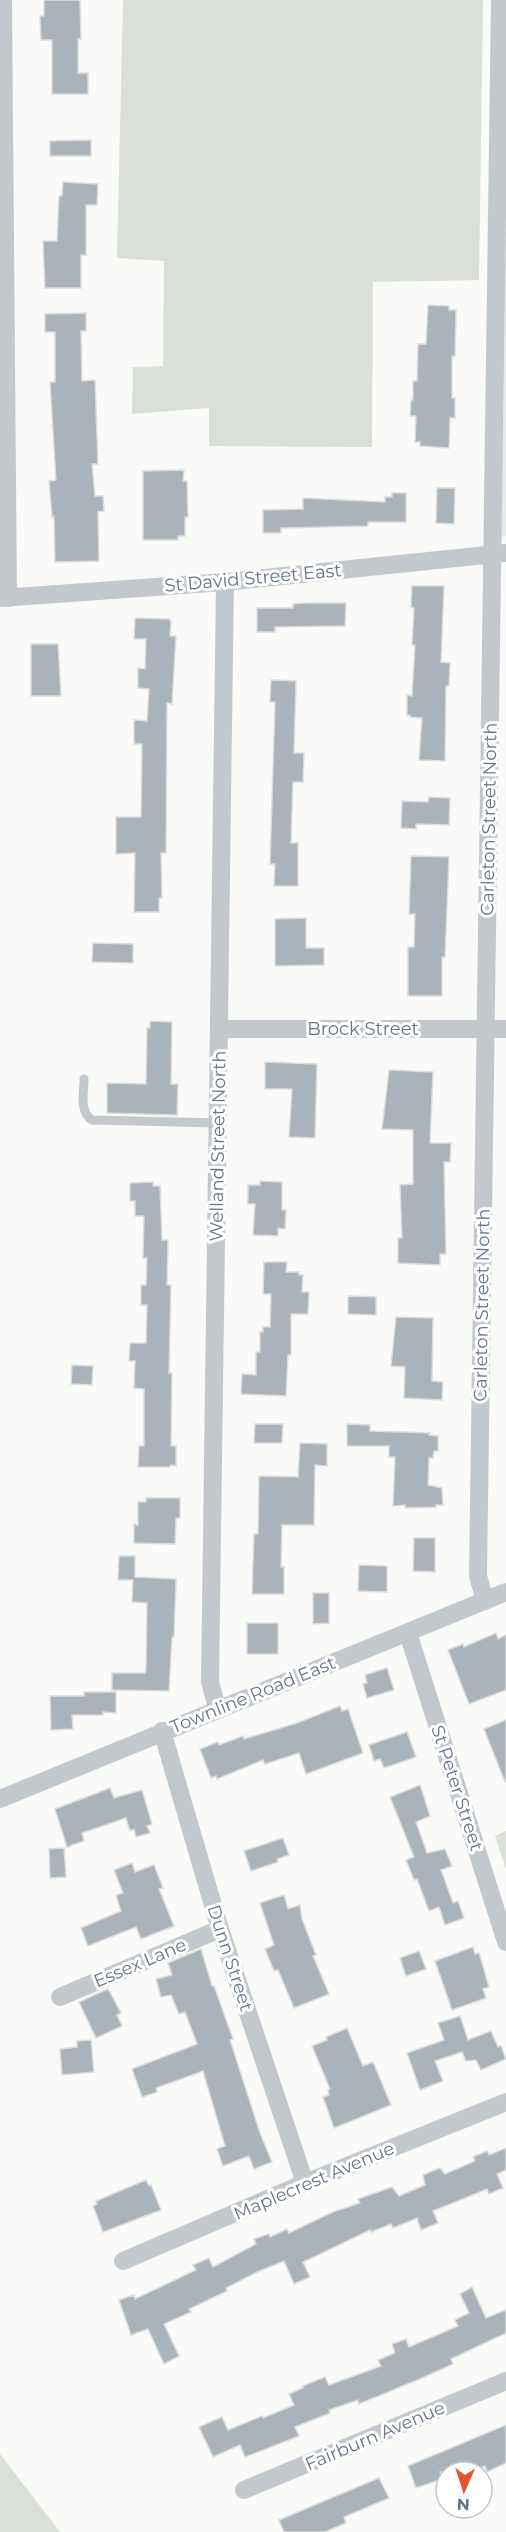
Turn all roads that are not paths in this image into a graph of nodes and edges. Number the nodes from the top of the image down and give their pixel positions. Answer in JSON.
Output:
{"nodes":[{"id":1,"x":3,"y":0,"type":"edge"},
{"id":2,"x":500,"y":0,"type":"edge"},
{"id":3,"x":2,"y":162,"type":"edge"},
{"id":4,"x":499,"y":554,"type":"edge"},
{"id":5,"x":225,"y":582,"type":"junction"},
{"id":6,"x":4,"y":598,"type":"edge"},
{"id":7,"x":220,"y":1029,"type":"junction"},
{"id":8,"x":486,"y":1029,"type":"junction"},
{"id":9,"x":506,"y":1029,"type":"edge"},
{"id":10,"x":84,"y":1079,"type":"dead end"},
{"id":11,"x":219,"y":1124,"type":"junction"},
{"id":12,"x":506,"y":1592,"type":"edge"},
{"id":13,"x":484,"y":1601,"type":"junction"},
{"id":14,"x":408,"y":1633,"type":"junction"},
{"id":15,"x":217,"y":1708,"type":"junction"},
{"id":16,"x":162,"y":1731,"type":"junction"},
{"id":17,"x":0,"y":1799,"type":"edge"},
{"id":18,"x":220,"y":1929,"type":"junction"},
{"id":19,"x":506,"y":1942,"type":"edge"},
{"id":20,"x":60,"y":1997,"type":"dead end"},
{"id":21,"x":506,"y":2102,"type":"edge"},
{"id":22,"x":305,"y":2184,"type":"junction"},
{"id":23,"x":123,"y":2261,"type":"dead end"},
{"id":24,"x":506,"y":2381,"type":"edge"},
{"id":25,"x":244,"y":2490,"type":"dead end"}],
"edges":[{"from":1,"to":3,"type":"street"},
{"from":2,"to":4,"type":"street","name":"Carleton Street North"},
{"from":3,"to":6,"type":"street"},
{"from":4,"to":5,"type":"street","name":"St David Street East"},
{"from":4,"to":8,"type":"street","name":"Carleton Street North"},
{"from":5,"to":6,"type":"street","name":"St David Street East"},
{"from":5,"to":7,"type":"street","name":"Welland Street North"},
{"from":7,"to":8,"type":"street","name":"Brock Street"},
{"from":7,"to":11,"type":"street","name":"Welland Street North"},
{"from":8,"to":9,"type":"street","name":"Brock Street"},
{"from":8,"to":13,"type":"street","name":"Carleton Street North"},
{"from":10,"to":11,"type":"lane"},
{"from":11,"to":15,"type":"street","name":"Welland Street North"},
{"from":12,"to":13,"type":"street","name":"Townline Road East"},
{"from":13,"to":14,"type":"street","name":"Townline Road East"},
{"from":14,"to":15,"type":"street","name":"Townline Road East"},
{"from":14,"to":19,"type":"street","name":"St Peter Street"},
{"from":15,"to":16,"type":"street","name":"Townline Road East"},
{"from":16,"to":17,"type":"street","name":"Townline Road East"},
{"from":16,"to":18,"type":"street","name":"Dunn Street"},
{"from":18,"to":20,"type":"street","name":"Essex Lane"},
{"from":18,"to":22,"type":"street","name":"Dunn Street"},
{"from":21,"to":22,"type":"street","name":"Maplecrest Avenue"},
{"from":22,"to":23,"type":"street","name":"Maplecrest Avenue"},
{"from":24,"to":25,"type":"street","name":"Fairburn Avenue"}]}
